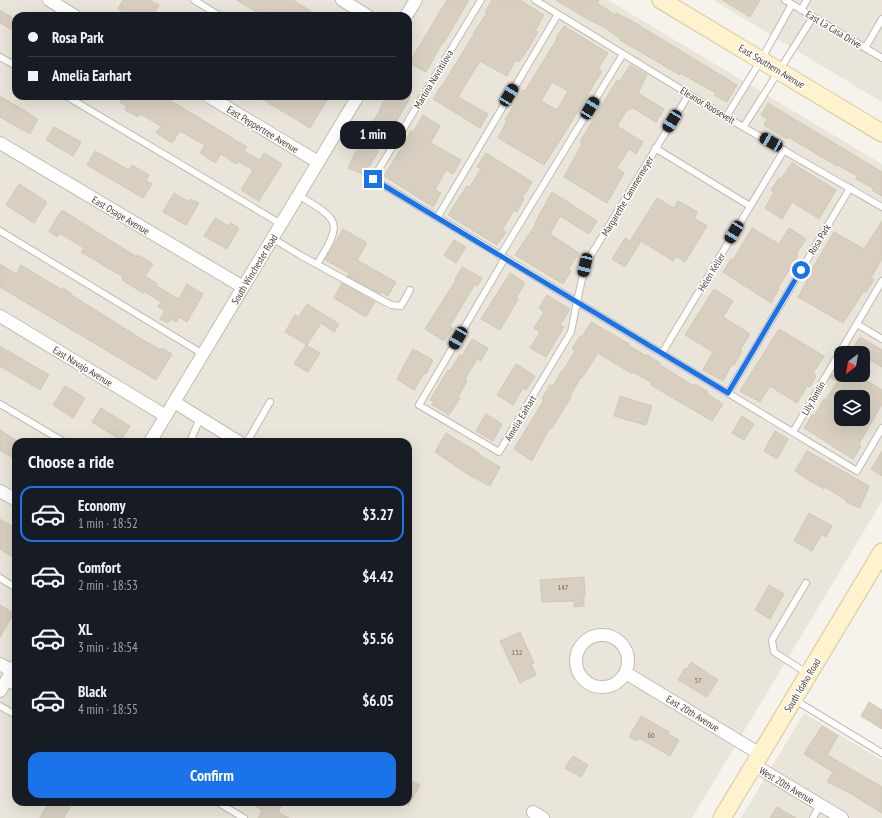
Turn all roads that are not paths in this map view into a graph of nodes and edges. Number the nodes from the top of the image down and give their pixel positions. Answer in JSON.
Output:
{"nodes":[{"id":1,"x":49,"y":0,"type":"edge"},
{"id":2,"x":194,"y":0,"type":"edge"},
{"id":3,"x":342,"y":0,"type":"edge"},
{"id":4,"x":416,"y":0,"type":"edge"},
{"id":5,"x":480,"y":0,"type":"edge"},
{"id":6,"x":535,"y":0,"type":"edge"},
{"id":7,"x":661,"y":0,"type":"edge"},
{"id":8,"x":785,"y":0,"type":"edge"},
{"id":9,"x":807,"y":0,"type":"edge"},
{"id":10,"x":792,"y":4,"type":"junction"},
{"id":11,"x":801,"y":10,"type":"junction"},
{"id":12,"x":68,"y":12,"type":"edge"},
{"id":13,"x":214,"y":12,"type":"edge"},
{"id":14,"x":362,"y":12,"type":"edge"},
{"id":15,"x":408,"y":12,"type":"edge"},
{"id":16,"x":558,"y":14,"type":"junction"},
{"id":17,"x":813,"y":17,"type":"junction"},
{"id":18,"x":882,"y":19,"type":"edge"},
{"id":19,"x":865,"y":48,"type":"junction"},
{"id":20,"x":623,"y":54,"type":"junction"},
{"id":21,"x":0,"y":56,"type":"edge"},
{"id":22,"x":882,"y":58,"type":"edge"},
{"id":23,"x":761,"y":60,"type":"junction"},
{"id":24,"x":12,"y":64,"type":"edge"},
{"id":25,"x":779,"y":71,"type":"junction"},
{"id":26,"x":688,"y":94,"type":"junction"},
{"id":27,"x":73,"y":100,"type":"edge"},
{"id":28,"x":215,"y":100,"type":"edge"},
{"id":29,"x":354,"y":100,"type":"edge"},
{"id":30,"x":726,"y":117,"type":"junction"},
{"id":31,"x":744,"y":126,"type":"junction"},
{"id":32,"x":882,"y":133,"type":"edge"},
{"id":33,"x":0,"y":142,"type":"edge"},
{"id":34,"x":656,"y":148,"type":"junction"},
{"id":35,"x":784,"y":150,"type":"junction"},
{"id":36,"x":318,"y":162,"type":"junction"},
{"id":37,"x":850,"y":188,"type":"junction"},
{"id":38,"x":298,"y":195,"type":"junction"},
{"id":39,"x":750,"y":206,"type":"junction"},
{"id":40,"x":882,"y":207,"type":"edge"},
{"id":41,"x":437,"y":218,"type":"junction"},
{"id":42,"x":281,"y":224,"type":"junction"},
{"id":43,"x":0,"y":231,"type":"edge"},
{"id":44,"x":272,"y":238,"type":"junction"},
{"id":45,"x":502,"y":257,"type":"junction"},
{"id":46,"x":317,"y":264,"type":"junction"},
{"id":47,"x":882,"y":280,"type":"edge"},
{"id":48,"x":243,"y":287,"type":"junction"},
{"id":49,"x":410,"y":290,"type":"dead end"},
{"id":50,"x":577,"y":302,"type":"junction"},
{"id":51,"x":0,"y":316,"type":"edge"},
{"id":52,"x":857,"y":324,"type":"junction"},
{"id":53,"x":882,"y":339,"type":"edge"},
{"id":54,"x":662,"y":353,"type":"junction"},
{"id":55,"x":203,"y":354,"type":"junction"},
{"id":56,"x":728,"y":393,"type":"junction"},
{"id":57,"x":174,"y":402,"type":"junction"},
{"id":58,"x":270,"y":402,"type":"dead end"},
{"id":59,"x":0,"y":404,"type":"edge"},
{"id":60,"x":166,"y":416,"type":"junction"},
{"id":61,"x":200,"y":418,"type":"junction"},
{"id":62,"x":882,"y":428,"type":"edge"},
{"id":63,"x":793,"y":432,"type":"junction"},
{"id":64,"x":57,"y":438,"type":"edge"},
{"id":65,"x":152,"y":438,"type":"edge"},
{"id":66,"x":192,"y":438,"type":"edge"},
{"id":67,"x":232,"y":438,"type":"edge"},
{"id":68,"x":249,"y":438,"type":"edge"},
{"id":69,"x":0,"y":491,"type":"edge"},
{"id":70,"x":12,"y":498,"type":"edge"},
{"id":71,"x":882,"y":552,"type":"edge"},
{"id":72,"x":0,"y":578,"type":"edge"},
{"id":73,"x":806,"y":583,"type":"dead end"},
{"id":74,"x":12,"y":586,"type":"edge"},
{"id":75,"x":0,"y":664,"type":"edge"},
{"id":76,"x":12,"y":667,"type":"edge"},
{"id":77,"x":12,"y":673,"type":"edge"},
{"id":78,"x":626,"y":673,"type":"junction"},
{"id":79,"x":808,"y":674,"type":"junction"},
{"id":80,"x":7,"y":687,"type":"edge"},
{"id":81,"x":793,"y":700,"type":"junction"},
{"id":82,"x":0,"y":706,"type":"edge"},
{"id":83,"x":12,"y":713,"type":"edge"},
{"id":84,"x":882,"y":753,"type":"edge"},
{"id":85,"x":757,"y":759,"type":"junction"},
{"id":86,"x":820,"y":805,"type":"junction"},
{"id":87,"x":223,"y":806,"type":"edge"},
{"id":88,"x":244,"y":818,"type":"edge"},
{"id":89,"x":722,"y":818,"type":"edge"},
{"id":90,"x":813,"y":818,"type":"edge"},
{"id":91,"x":842,"y":818,"type":"edge"}],
"edges":[{"from":1,"to":12,"type":"street"},
{"from":2,"to":13,"type":"lane"},
{"from":3,"to":14,"type":"street"},
{"from":4,"to":15,"type":"street"},
{"from":5,"to":41,"type":"lane","name":"Martina Navritilova"},
{"from":6,"to":16,"type":"lane","name":"Eleanor Roosevelt"},
{"from":7,"to":23,"type":"main road","name":"East Southern Avenue"},
{"from":8,"to":10,"type":"lane","name":"East La Casa Drive"},
{"from":9,"to":11,"type":"lane"},
{"from":10,"to":11,"type":"lane","name":"East La Casa Drive"},
{"from":10,"to":23,"type":"lane"},
{"from":11,"to":17,"type":"lane","name":"East La Casa Drive"},
{"from":16,"to":20,"type":"lane","name":"Eleanor Roosevelt"},
{"from":16,"to":41,"type":"lane"},
{"from":17,"to":19,"type":"lane","name":"East La Casa Drive"},
{"from":17,"to":25,"type":"lane"},
{"from":18,"to":19,"type":"lane"},
{"from":19,"to":22,"type":"lane","name":"East La Casa Drive"},
{"from":20,"to":26,"type":"lane","name":"Eleanor Roosevelt"},
{"from":20,"to":45,"type":"lane"},
{"from":21,"to":24,"type":"lane"},
{"from":23,"to":25,"type":"main road","name":"East Southern Avenue"},
{"from":23,"to":30,"type":"lane"},
{"from":25,"to":31,"type":"lane"},
{"from":25,"to":32,"type":"main road","name":"East Southern Avenue"},
{"from":26,"to":30,"type":"lane","name":"Eleanor Roosevelt"},
{"from":26,"to":34,"type":"lane","name":"Margarethe Cammermeyer"},
{"from":27,"to":42,"type":"lane"},
{"from":28,"to":36,"type":"street","name":"East Peppertree Avenue"},
{"from":29,"to":36,"type":"street","name":"South Winchester Road"},
{"from":30,"to":31,"type":"lane","name":"Eleanor Roosevelt"},
{"from":31,"to":35,"type":"lane","name":"Eleanor Roosevelt"},
{"from":33,"to":48,"type":"street","name":"East Osage Avenue"},
{"from":34,"to":39,"type":"lane"},
{"from":34,"to":50,"type":"lane","name":"Margarethe Cammermeyer"},
{"from":35,"to":37,"type":"lane","name":"Eleanor Roosevelt"},
{"from":35,"to":39,"type":"lane","name":"Helen Keller"},
{"from":36,"to":38,"type":"street","name":"South Winchester Road"},
{"from":37,"to":40,"type":"lane","name":"Eleanor Roosevelt"},
{"from":37,"to":56,"type":"lane","name":"Rosa Park"},
{"from":38,"to":42,"type":"street","name":"South Winchester Road"},
{"from":38,"to":46,"type":"lane"},
{"from":39,"to":54,"type":"lane","name":"Helen Keller"},
{"from":41,"to":45,"type":"lane"},
{"from":42,"to":44,"type":"street","name":"South Winchester Road"},
{"from":43,"to":55,"type":"lane"},
{"from":44,"to":46,"type":"lane"},
{"from":44,"to":48,"type":"street","name":"South Winchester Road"},
{"from":45,"to":50,"type":"lane"},
{"from":45,"to":50,"type":"lane","name":"Amelia Earhart"},
{"from":46,"to":49,"type":"lane"},
{"from":47,"to":52,"type":"lane","name":"Lily Tomlin"},
{"from":48,"to":55,"type":"street","name":"South Winchester Road"},
{"from":50,"to":54,"type":"lane"},
{"from":51,"to":60,"type":"street","name":"East Navajo Avenue"},
{"from":52,"to":53,"type":"lane"},
{"from":52,"to":63,"type":"lane","name":"Lily Tomlin"},
{"from":54,"to":56,"type":"lane"},
{"from":55,"to":57,"type":"street","name":"South Winchester Road"},
{"from":56,"to":63,"type":"lane"},
{"from":57,"to":60,"type":"street","name":"South Winchester Road"},
{"from":57,"to":61,"type":"street"},
{"from":58,"to":68,"type":"lane"},
{"from":59,"to":64,"type":"lane"},
{"from":60,"to":65,"type":"street","name":"South Winchester Road"},
{"from":61,"to":66,"type":"lane"},
{"from":61,"to":67,"type":"street"},
{"from":62,"to":63,"type":"lane"},
{"from":69,"to":70,"type":"street"},
{"from":71,"to":79,"type":"main road","name":"South Idaho Road"},
{"from":72,"to":74,"type":"lane"},
{"from":73,"to":79,"type":"lane"},
{"from":75,"to":76,"type":"street"},
{"from":77,"to":80,"type":"street"},
{"from":78,"to":78,"type":"street"},
{"from":78,"to":85,"type":"street","name":"East 20th Avenue"},
{"from":79,"to":81,"type":"main road","name":"South Idaho Road"},
{"from":81,"to":84,"type":"lane"},
{"from":81,"to":85,"type":"main road","name":"South Idaho Road"},
{"from":82,"to":83,"type":"lane"},
{"from":85,"to":86,"type":"street","name":"West 20th Avenue"},
{"from":85,"to":89,"type":"main road","name":"South Idaho Road"},
{"from":86,"to":90,"type":"lane"},
{"from":86,"to":91,"type":"street","name":"West 20th Avenue"},
{"from":87,"to":88,"type":"lane"}]}
